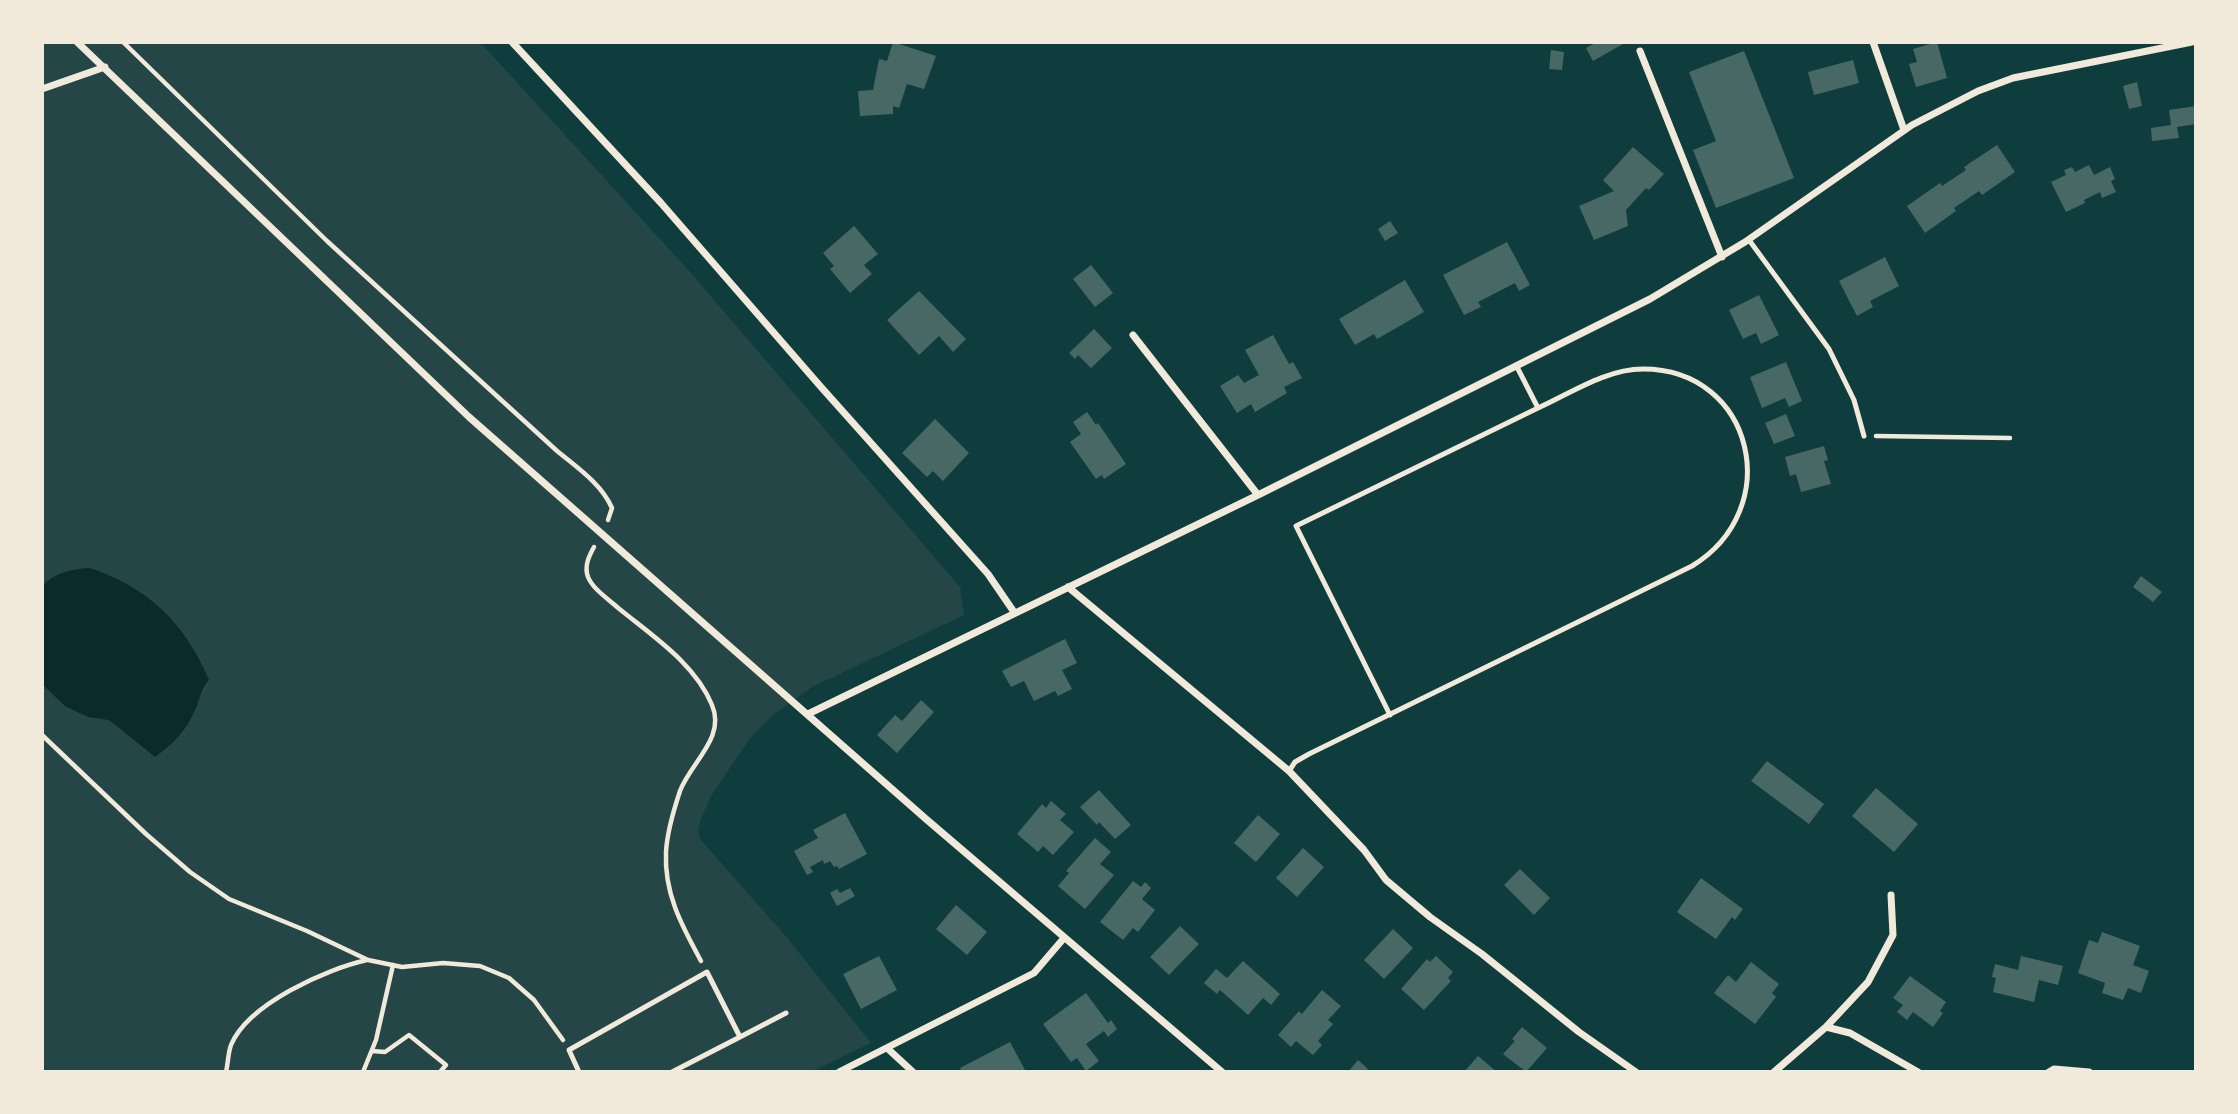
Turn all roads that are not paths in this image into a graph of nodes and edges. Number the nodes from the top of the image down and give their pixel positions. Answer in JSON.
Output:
{"nodes":[{"id":1,"x":77,"y":42,"type":"edge"},
{"id":2,"x":512,"y":42,"type":"edge"},
{"id":3,"x":1873,"y":42,"type":"edge"},
{"id":4,"x":2192,"y":42,"type":"edge"},
{"id":5,"x":1640,"y":51,"type":"dead end"},
{"id":6,"x":105,"y":67,"type":"junction"},
{"id":7,"x":42,"y":89,"type":"edge"},
{"id":8,"x":1904,"y":130,"type":"junction"},
{"id":9,"x":1749,"y":240,"type":"junction"},
{"id":10,"x":1722,"y":257,"type":"junction"},
{"id":11,"x":1133,"y":335,"type":"dead end"},
{"id":12,"x":1516,"y":365,"type":"junction"},
{"id":13,"x":1538,"y":408,"type":"junction"},
{"id":14,"x":1864,"y":436,"type":"road end"},
{"id":15,"x":1258,"y":495,"type":"junction"},
{"id":16,"x":1068,"y":587,"type":"junction"},
{"id":17,"x":1014,"y":612,"type":"junction"},
{"id":18,"x":808,"y":714,"type":"junction"},
{"id":19,"x":1390,"y":715,"type":"junction"},
{"id":20,"x":1289,"y":771,"type":"junction"},
{"id":21,"x":1891,"y":895,"type":"dead end"},
{"id":22,"x":1064,"y":939,"type":"junction"},
{"id":23,"x":786,"y":1013,"type":"dead end"},
{"id":24,"x":1826,"y":1027,"type":"junction"},
{"id":25,"x":740,"y":1037,"type":"junction"},
{"id":26,"x":887,"y":1048,"type":"junction"},
{"id":27,"x":579,"y":1072,"type":"edge"},
{"id":28,"x":672,"y":1072,"type":"edge"},
{"id":29,"x":839,"y":1072,"type":"edge"},
{"id":30,"x":913,"y":1072,"type":"edge"},
{"id":31,"x":1222,"y":1072,"type":"edge"},
{"id":32,"x":1636,"y":1072,"type":"edge"},
{"id":33,"x":1774,"y":1072,"type":"edge"},
{"id":34,"x":1918,"y":1072,"type":"edge"},
{"id":35,"x":2049,"y":1072,"type":"edge"},
{"id":36,"x":2089,"y":1072,"type":"edge"}],
"edges":[{"from":1,"to":6,"type":"street"},
{"from":2,"to":17,"type":"street"},
{"from":3,"to":8,"type":"street"},
{"from":4,"to":8,"type":"street"},
{"from":5,"to":10,"type":"street"},
{"from":6,"to":7,"type":"street"},
{"from":6,"to":18,"type":"street"},
{"from":8,"to":9,"type":"street"},
{"from":9,"to":10,"type":"street"},
{"from":9,"to":14,"type":"lane"},
{"from":10,"to":12,"type":"street"},
{"from":11,"to":15,"type":"street"},
{"from":12,"to":13,"type":"lane"},
{"from":12,"to":15,"type":"street"},
{"from":13,"to":19,"type":"lane"},
{"from":13,"to":19,"type":"lane"},
{"from":15,"to":16,"type":"street"},
{"from":16,"to":17,"type":"street"},
{"from":16,"to":20,"type":"street"},
{"from":17,"to":18,"type":"street"},
{"from":18,"to":22,"type":"street"},
{"from":19,"to":20,"type":"lane"},
{"from":20,"to":32,"type":"street"},
{"from":21,"to":24,"type":"street"},
{"from":22,"to":26,"type":"street"},
{"from":22,"to":31,"type":"street"},
{"from":23,"to":25,"type":"lane"},
{"from":24,"to":33,"type":"street"},
{"from":24,"to":34,"type":"street"},
{"from":25,"to":27,"type":"lane"},
{"from":25,"to":28,"type":"lane"},
{"from":26,"to":29,"type":"street"},
{"from":26,"to":30,"type":"street"},
{"from":35,"to":36,"type":"street"}]}
